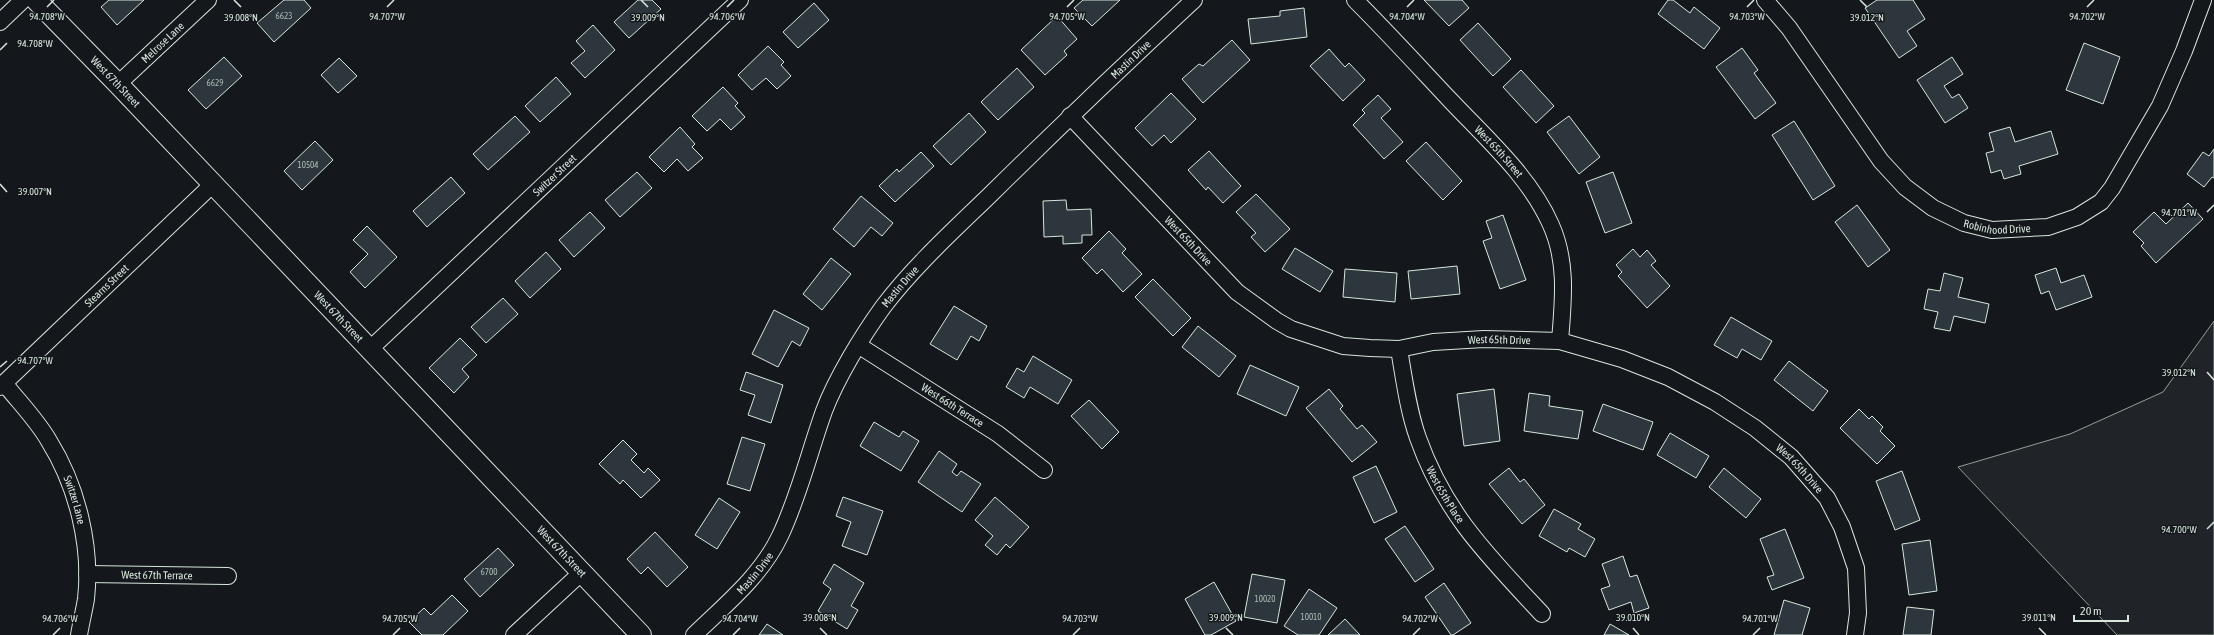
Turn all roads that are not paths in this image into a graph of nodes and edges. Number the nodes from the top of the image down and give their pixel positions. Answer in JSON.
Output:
{"nodes":[{"id":1,"x":24,"y":0,"type":"edge"},
{"id":2,"x":36,"y":0,"type":"edge"},
{"id":3,"x":208,"y":0,"type":"edge"},
{"id":4,"x":740,"y":0,"type":"edge"},
{"id":5,"x":1194,"y":0,"type":"edge"},
{"id":6,"x":1355,"y":0,"type":"edge"},
{"id":7,"x":1765,"y":0,"type":"edge"},
{"id":8,"x":2203,"y":0,"type":"edge"},
{"id":9,"x":0,"y":22,"type":"edge"},
{"id":10,"x":118,"y":84,"type":"junction"},
{"id":11,"x":1070,"y":116,"type":"junction"},
{"id":12,"x":212,"y":185,"type":"junction"},
{"id":13,"x":1560,"y":341,"type":"junction"},
{"id":14,"x":858,"y":345,"type":"junction"},
{"id":15,"x":1399,"y":349,"type":"junction"},
{"id":16,"x":369,"y":350,"type":"junction"},
{"id":17,"x":2,"y":385,"type":"edge"},
{"id":18,"x":1044,"y":470,"type":"dead end"},
{"id":19,"x":581,"y":573,"type":"junction"},
{"id":20,"x":87,"y":574,"type":"junction"},
{"id":21,"x":228,"y":576,"type":"dead end"},
{"id":22,"x":1542,"y":614,"type":"dead end"},
{"id":23,"x":79,"y":635,"type":"edge"},
{"id":24,"x":514,"y":635,"type":"edge"},
{"id":25,"x":641,"y":635,"type":"edge"},
{"id":26,"x":694,"y":635,"type":"edge"},
{"id":27,"x":1855,"y":635,"type":"edge"}],
"edges":[{"from":1,"to":9,"type":"street"},
{"from":2,"to":10,"type":"street","name":"West 67th Street"},
{"from":3,"to":10,"type":"street","name":"Melrose Lane"},
{"from":4,"to":16,"type":"street","name":"Switzer Street"},
{"from":5,"to":11,"type":"street","name":"Mastin Drive"},
{"from":6,"to":13,"type":"street","name":"West 65th Street"},
{"from":7,"to":8,"type":"street","name":"Robinhood Drive"},
{"from":10,"to":12,"type":"street","name":"West 67th Street"},
{"from":11,"to":14,"type":"street","name":"Mastin Drive"},
{"from":11,"to":15,"type":"street","name":"West 65th Drive"},
{"from":12,"to":16,"type":"street","name":"West 67th Street"},
{"from":12,"to":17,"type":"street","name":"Stearns Street"},
{"from":13,"to":15,"type":"street","name":"West 65th Drive"},
{"from":13,"to":27,"type":"street","name":"West 65th Drive"},
{"from":14,"to":18,"type":"street","name":"West 66th Terrace"},
{"from":14,"to":26,"type":"street","name":"Mastin Drive"},
{"from":15,"to":22,"type":"street","name":"West 65th Place"},
{"from":16,"to":19,"type":"street","name":"West 67th Street"},
{"from":17,"to":20,"type":"street","name":"Switzer Lane"},
{"from":19,"to":24,"type":"street"},
{"from":19,"to":25,"type":"street","name":"West 67th Street"},
{"from":20,"to":21,"type":"street","name":"West 67th Terrace"},
{"from":20,"to":23,"type":"street","name":"Switzer Lane"}]}
